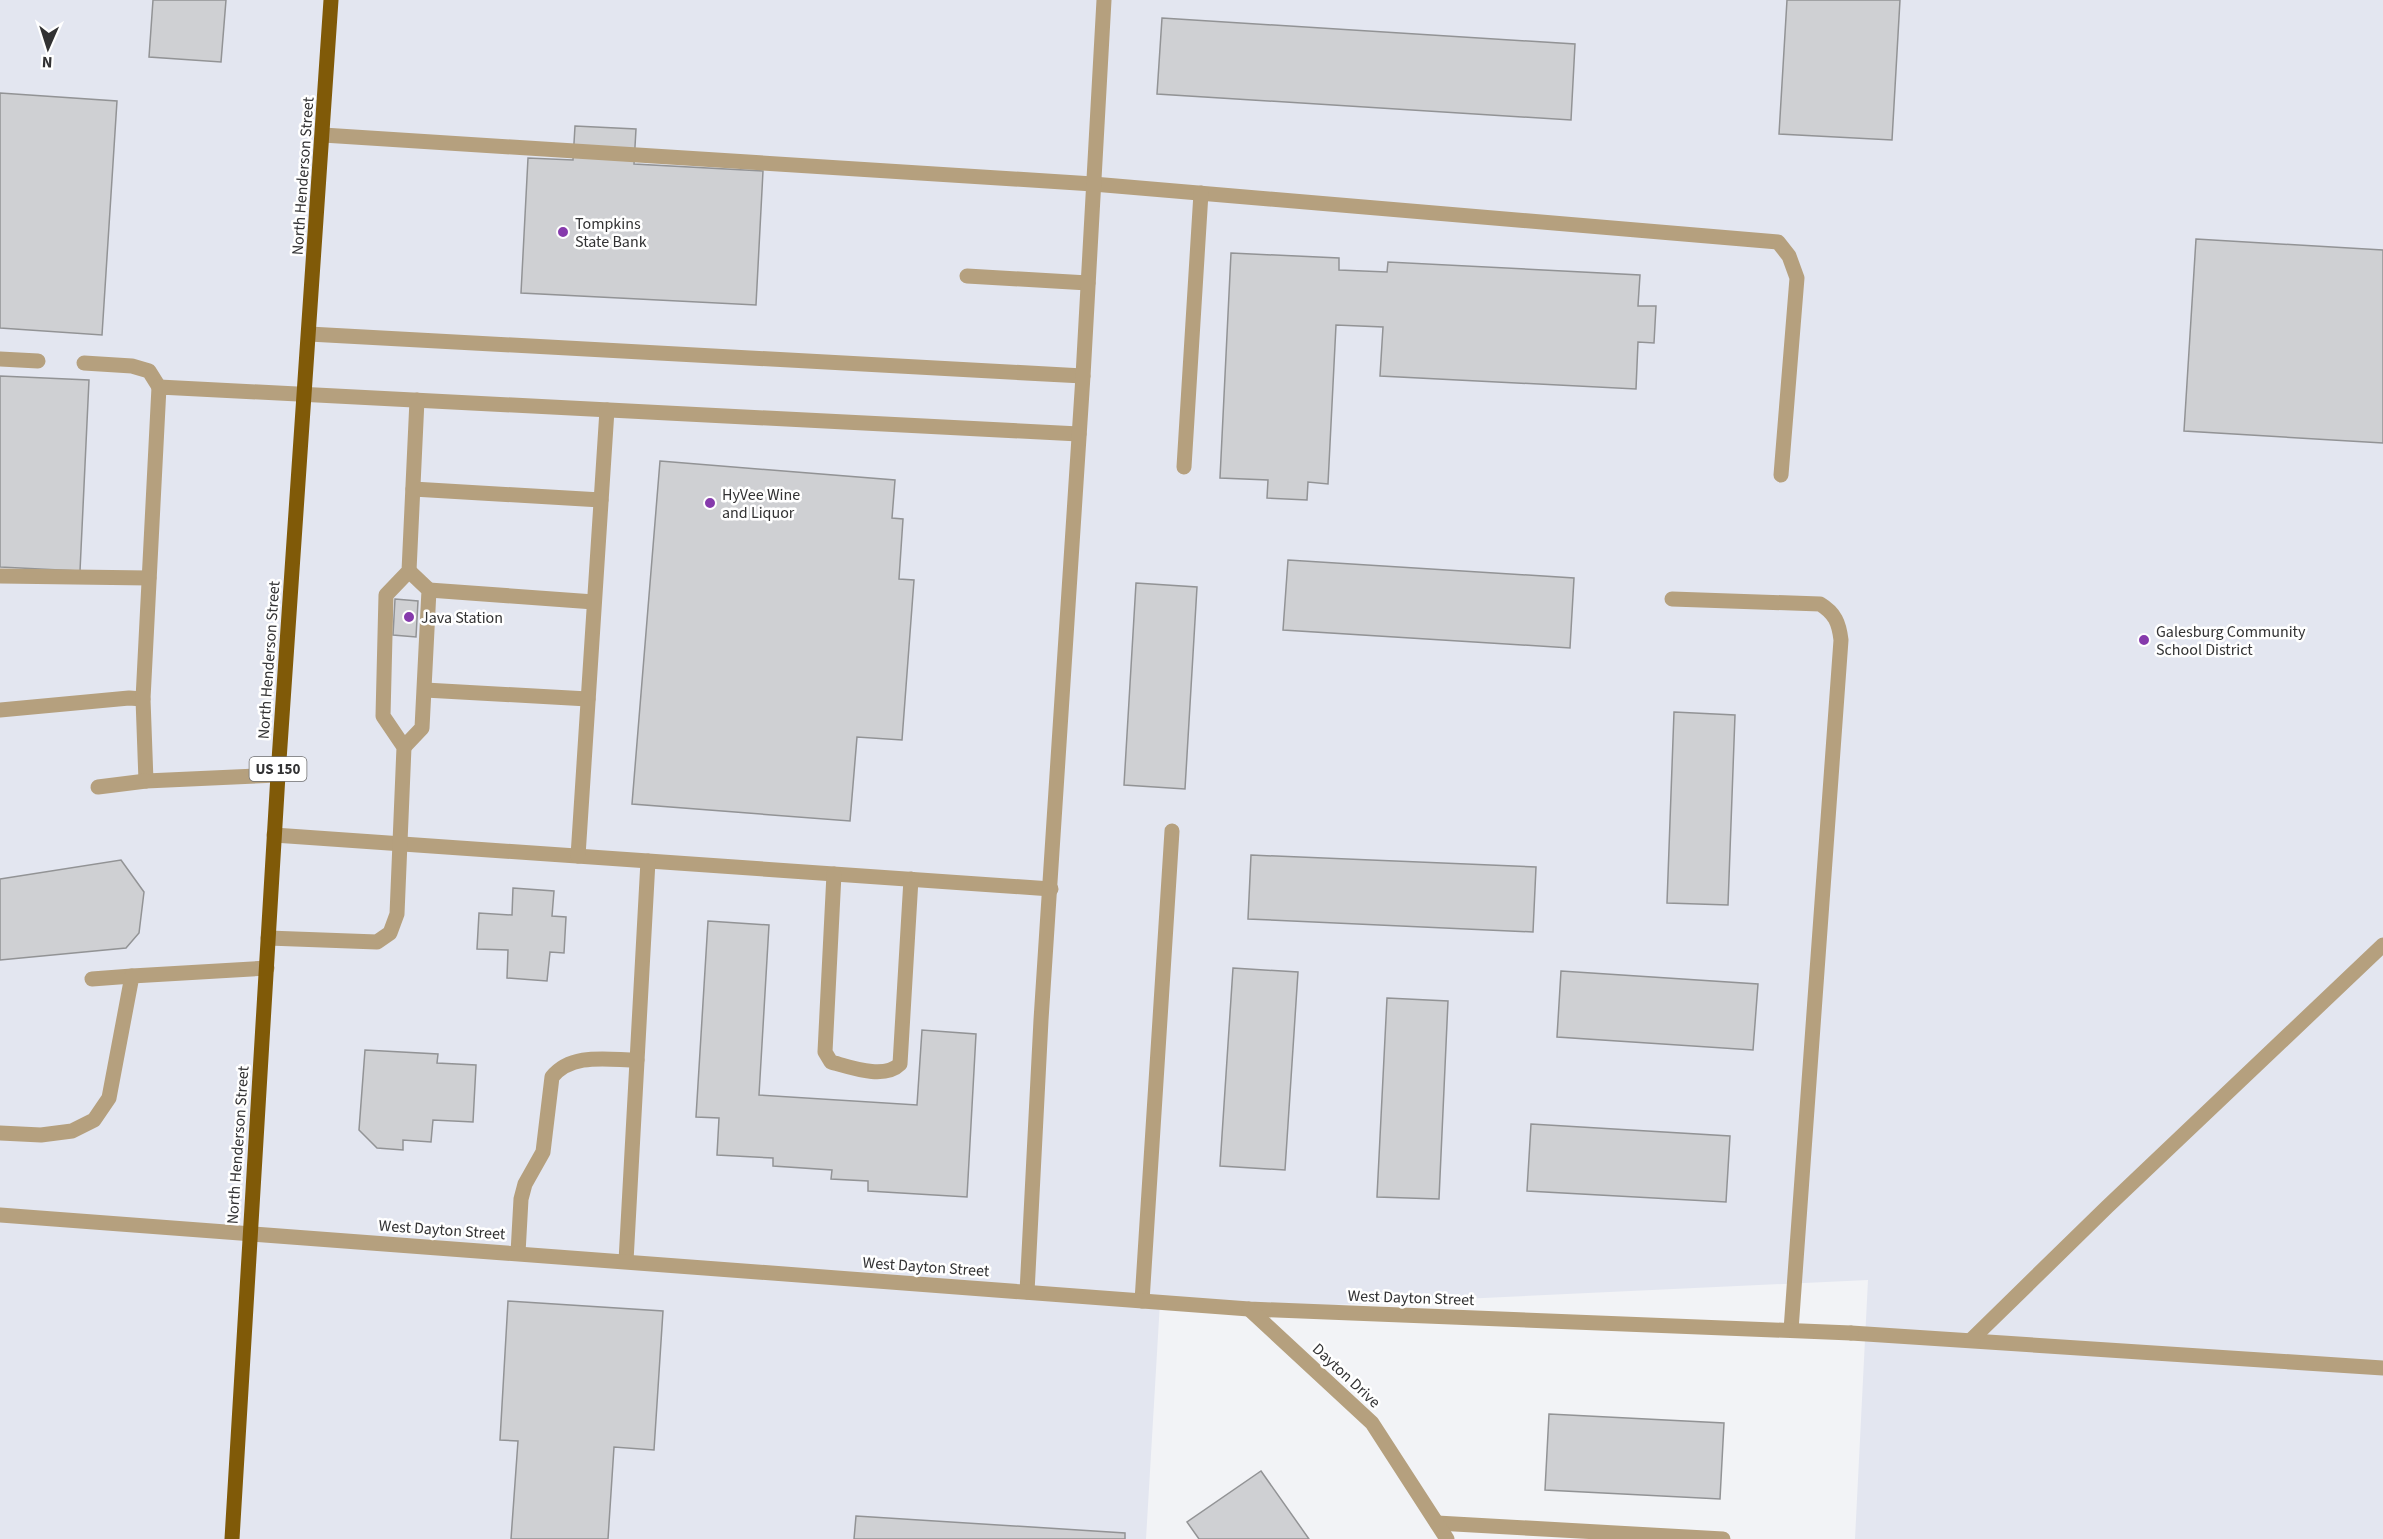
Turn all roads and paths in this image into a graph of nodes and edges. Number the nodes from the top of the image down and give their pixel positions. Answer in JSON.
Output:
{"nodes":[{"id":1,"x":331,"y":0,"type":"edge"},
{"id":2,"x":1104,"y":0,"type":"edge"},
{"id":3,"x":323,"y":135,"type":"junction"},
{"id":4,"x":1094,"y":184,"type":"junction"},
{"id":5,"x":1201,"y":193,"type":"junction"},
{"id":6,"x":967,"y":276,"type":"dead end"},
{"id":7,"x":1088,"y":283,"type":"junction"},
{"id":8,"x":309,"y":334,"type":"junction"},
{"id":9,"x":0,"y":359,"type":"edge"},
{"id":10,"x":38,"y":361,"type":"dead end"},
{"id":11,"x":84,"y":363,"type":"dead end"},
{"id":12,"x":1083,"y":376,"type":"junction"},
{"id":13,"x":159,"y":387,"type":"junction"},
{"id":14,"x":305,"y":394,"type":"junction"},
{"id":15,"x":417,"y":400,"type":"junction"},
{"id":16,"x":607,"y":410,"type":"junction"},
{"id":17,"x":1079,"y":434,"type":"junction"},
{"id":18,"x":1184,"y":467,"type":"dead end"},
{"id":19,"x":1781,"y":475,"type":"dead end"},
{"id":20,"x":413,"y":489,"type":"junction"},
{"id":21,"x":601,"y":500,"type":"junction"},
{"id":22,"x":408,"y":571,"type":"junction"},
{"id":23,"x":0,"y":576,"type":"edge"},
{"id":24,"x":149,"y":578,"type":"junction"},
{"id":25,"x":429,"y":590,"type":"junction"},
{"id":26,"x":1672,"y":599,"type":"dead end"},
{"id":27,"x":594,"y":602,"type":"junction"},
{"id":28,"x":425,"y":690,"type":"junction"},
{"id":29,"x":143,"y":699,"type":"junction"},
{"id":30,"x":588,"y":699,"type":"junction"},
{"id":31,"x":0,"y":710,"type":"edge"},
{"id":32,"x":404,"y":747,"type":"junction"},
{"id":33,"x":278,"y":776,"type":"junction"},
{"id":34,"x":146,"y":781,"type":"junction"},
{"id":35,"x":98,"y":787,"type":"dead end"},
{"id":36,"x":1172,"y":831,"type":"dead end"},
{"id":37,"x":274,"y":835,"type":"junction"},
{"id":38,"x":400,"y":844,"type":"junction"},
{"id":39,"x":578,"y":856,"type":"junction"},
{"id":40,"x":648,"y":861,"type":"junction"},
{"id":41,"x":834,"y":874,"type":"junction"},
{"id":42,"x":911,"y":879,"type":"junction"},
{"id":43,"x":1051,"y":889,"type":"junction"},
{"id":44,"x":268,"y":938,"type":"junction"},
{"id":45,"x":2383,"y":945,"type":"edge"},
{"id":46,"x":267,"y":968,"type":"junction"},
{"id":47,"x":132,"y":976,"type":"junction"},
{"id":48,"x":92,"y":979,"type":"dead end"},
{"id":49,"x":637,"y":1060,"type":"junction"},
{"id":50,"x":0,"y":1133,"type":"edge"},
{"id":51,"x":0,"y":1215,"type":"edge"},
{"id":52,"x":249,"y":1233,"type":"junction"},
{"id":53,"x":518,"y":1253,"type":"junction"},
{"id":54,"x":626,"y":1261,"type":"junction"},
{"id":55,"x":1027,"y":1292,"type":"junction"},
{"id":56,"x":1142,"y":1301,"type":"junction"},
{"id":57,"x":1249,"y":1309,"type":"junction"},
{"id":58,"x":1791,"y":1330,"type":"junction"},
{"id":59,"x":1971,"y":1340,"type":"junction"},
{"id":60,"x":2383,"y":1368,"type":"edge"},
{"id":61,"x":1437,"y":1523,"type":"junction"},
{"id":62,"x":232,"y":1539,"type":"edge"},
{"id":63,"x":1447,"y":1539,"type":"edge"},
{"id":64,"x":1723,"y":1539,"type":"edge"}],
"edges":[{"from":1,"to":3,"type":"main road","name":"North Henderson Street","number":"US 150"},
{"from":2,"to":4,"type":"street"},
{"from":3,"to":4,"type":"street"},
{"from":3,"to":8,"type":"main road","name":"North Henderson Street","number":"US 150"},
{"from":4,"to":5,"type":"street"},
{"from":4,"to":7,"type":"street"},
{"from":5,"to":18,"type":"street"},
{"from":5,"to":19,"type":"street"},
{"from":6,"to":7,"type":"street"},
{"from":7,"to":12,"type":"street"},
{"from":8,"to":12,"type":"street"},
{"from":8,"to":14,"type":"main road","name":"North Henderson Street","number":"US 150"},
{"from":9,"to":10,"type":"street"},
{"from":11,"to":13,"type":"street"},
{"from":12,"to":17,"type":"street"},
{"from":13,"to":14,"type":"street"},
{"from":13,"to":24,"type":"street"},
{"from":14,"to":15,"type":"street"},
{"from":14,"to":33,"type":"main road","name":"North Henderson Street","number":"US 150"},
{"from":15,"to":16,"type":"street"},
{"from":15,"to":20,"type":"street"},
{"from":16,"to":17,"type":"street"},
{"from":16,"to":21,"type":"street"},
{"from":17,"to":43,"type":"street"},
{"from":20,"to":21,"type":"street"},
{"from":20,"to":22,"type":"street"},
{"from":21,"to":27,"type":"street"},
{"from":22,"to":25,"type":"street"},
{"from":22,"to":32,"type":"street"},
{"from":23,"to":24,"type":"street"},
{"from":24,"to":29,"type":"street"},
{"from":25,"to":27,"type":"street"},
{"from":25,"to":28,"type":"street"},
{"from":26,"to":58,"type":"street"},
{"from":27,"to":30,"type":"street"},
{"from":28,"to":30,"type":"street"},
{"from":28,"to":32,"type":"street"},
{"from":29,"to":31,"type":"street"},
{"from":29,"to":34,"type":"street"},
{"from":30,"to":39,"type":"street"},
{"from":32,"to":38,"type":"street"},
{"from":33,"to":34,"type":"street"},
{"from":33,"to":37,"type":"main road","name":"North Henderson Street","number":"US 150"},
{"from":34,"to":35,"type":"street"},
{"from":36,"to":56,"type":"street"},
{"from":37,"to":38,"type":"street"},
{"from":37,"to":44,"type":"main road","name":"North Henderson Street","number":"US 150"},
{"from":38,"to":39,"type":"street"},
{"from":38,"to":44,"type":"street"},
{"from":39,"to":40,"type":"street"},
{"from":40,"to":41,"type":"street"},
{"from":40,"to":49,"type":"street"},
{"from":41,"to":42,"type":"street"},
{"from":41,"to":42,"type":"street"},
{"from":42,"to":43,"type":"street"},
{"from":43,"to":55,"type":"street"},
{"from":44,"to":46,"type":"main road","name":"North Henderson Street","number":"US 150"},
{"from":45,"to":59,"type":"street"},
{"from":46,"to":47,"type":"street"},
{"from":46,"to":52,"type":"main road","name":"North Henderson Street","number":"US 150"},
{"from":47,"to":48,"type":"street"},
{"from":47,"to":50,"type":"street"},
{"from":49,"to":53,"type":"street"},
{"from":49,"to":54,"type":"street"},
{"from":51,"to":52,"type":"street","name":"West Dayton Street"},
{"from":52,"to":53,"type":"street","name":"West Dayton Street"},
{"from":52,"to":62,"type":"main road","name":"North Henderson Street","number":"US 150"},
{"from":53,"to":54,"type":"street","name":"West Dayton Street"},
{"from":54,"to":55,"type":"street","name":"West Dayton Street"},
{"from":55,"to":56,"type":"street","name":"West Dayton Street"},
{"from":56,"to":57,"type":"street","name":"West Dayton Street"},
{"from":57,"to":58,"type":"street","name":"West Dayton Street"},
{"from":57,"to":61,"type":"street","name":"Dayton Drive"},
{"from":58,"to":59,"type":"street","name":"West Dayton Street"},
{"from":59,"to":60,"type":"street","name":"West Dayton Street"},
{"from":61,"to":63,"type":"street","name":"Dayton Drive"},
{"from":61,"to":64,"type":"street"}]}
